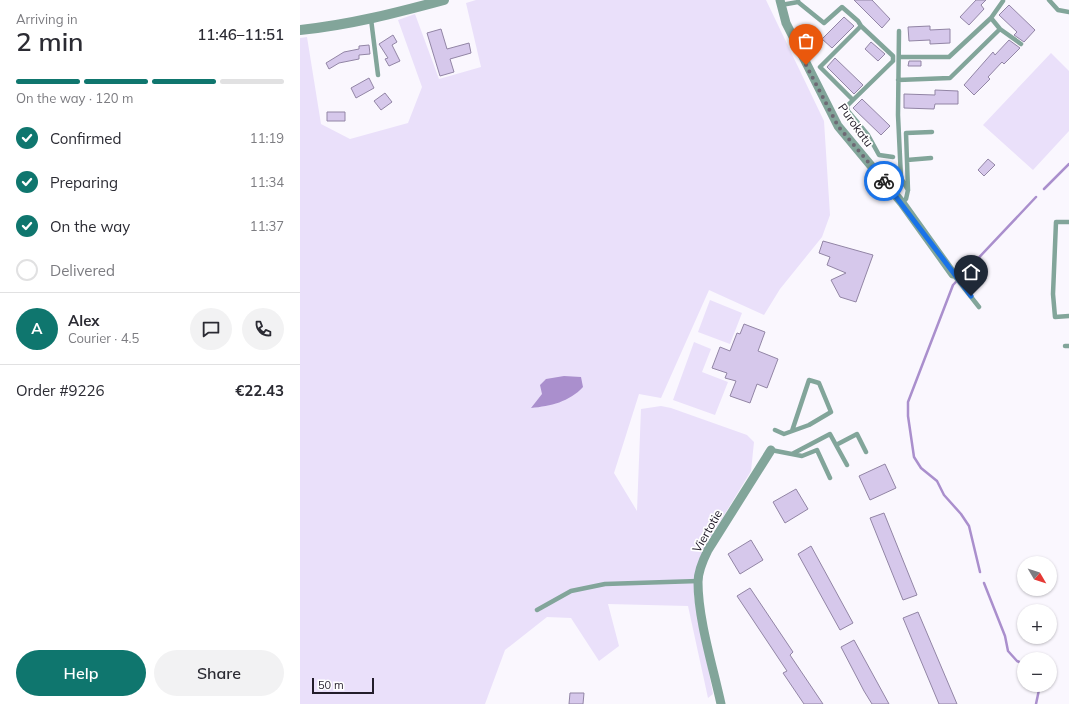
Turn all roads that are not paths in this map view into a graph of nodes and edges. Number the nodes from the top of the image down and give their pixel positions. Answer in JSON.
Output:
{"nodes":[{"id":1,"x":444,"y":0,"type":"edge"},
{"id":2,"x":1049,"y":0,"type":"edge"},
{"id":3,"x":798,"y":1,"type":"edge"},
{"id":4,"x":1003,"y":1,"type":"dead end"},
{"id":5,"x":780,"y":2,"type":"edge"},
{"id":6,"x":1069,"y":12,"type":"edge"},
{"id":7,"x":991,"y":18,"type":"junction"},
{"id":8,"x":371,"y":19,"type":"junction"},
{"id":9,"x":861,"y":26,"type":"junction"},
{"id":10,"x":1000,"y":28,"type":"junction"},
{"id":11,"x":300,"y":30,"type":"edge"},
{"id":12,"x":899,"y":30,"type":"dead end"},
{"id":13,"x":1021,"y":44,"type":"dead end"},
{"id":14,"x":899,"y":58,"type":"junction"},
{"id":15,"x":378,"y":75,"type":"dead end"},
{"id":16,"x":898,"y":80,"type":"junction"},
{"id":17,"x":853,"y":100,"type":"junction"},
{"id":18,"x":932,"y":132,"type":"dead end"},
{"id":19,"x":879,"y":155,"type":"junction"},
{"id":20,"x":893,"y":157,"type":"dead end"},
{"id":21,"x":931,"y":158,"type":"dead end"},
{"id":22,"x":907,"y":160,"type":"junction"},
{"id":23,"x":869,"y":162,"type":"junction"},
{"id":24,"x":908,"y":190,"type":"junction"},
{"id":25,"x":902,"y":203,"type":"junction"},
{"id":26,"x":1069,"y":222,"type":"edge"},
{"id":27,"x":952,"y":274,"type":"joint"},
{"id":28,"x":979,"y":308,"type":"dead end"},
{"id":29,"x":1069,"y":316,"type":"edge"},
{"id":30,"x":775,"y":430,"type":"dead end"},
{"id":31,"x":792,"y":431,"type":"junction"},
{"id":32,"x":836,"y":445,"type":"junction"},
{"id":33,"x":771,"y":450,"type":"joint"},
{"id":34,"x":866,"y":452,"type":"dead end"},
{"id":35,"x":792,"y":454,"type":"junction"},
{"id":36,"x":847,"y":465,"type":"dead end"},
{"id":37,"x":830,"y":478,"type":"dead end"},
{"id":38,"x":698,"y":581,"type":"junction"},
{"id":39,"x":537,"y":610,"type":"dead end"},
{"id":40,"x":721,"y":704,"type":"edge"}],
"edges":[{"from":1,"to":8,"type":"street"},
{"from":2,"to":6,"type":"lane"},
{"from":3,"to":5,"type":"lane"},
{"from":3,"to":9,"type":"lane"},
{"from":4,"to":7,"type":"lane"},
{"from":5,"to":23,"type":"street","name":"Purokatu"},
{"from":7,"to":10,"type":"lane"},
{"from":7,"to":14,"type":"lane"},
{"from":8,"to":11,"type":"street"},
{"from":8,"to":15,"type":"lane"},
{"from":9,"to":17,"type":"lane"},
{"from":9,"to":17,"type":"lane"},
{"from":10,"to":13,"type":"lane"},
{"from":10,"to":16,"type":"lane"},
{"from":12,"to":14,"type":"lane"},
{"from":14,"to":16,"type":"lane"},
{"from":16,"to":24,"type":"lane"},
{"from":17,"to":19,"type":"lane"},
{"from":18,"to":22,"type":"lane"},
{"from":19,"to":20,"type":"lane"},
{"from":19,"to":23,"type":"lane"},
{"from":21,"to":22,"type":"lane"},
{"from":22,"to":24,"type":"lane"},
{"from":23,"to":25,"type":"street","name":"Purokatu"},
{"from":24,"to":25,"type":"lane"},
{"from":25,"to":27,"type":"street","name":"Purokatu"},
{"from":26,"to":29,"type":"lane"},
{"from":27,"to":28,"type":"lane","name":"Purokatu"},
{"from":30,"to":31,"type":"lane"},
{"from":31,"to":31,"type":"lane"},
{"from":32,"to":34,"type":"lane"},
{"from":32,"to":35,"type":"lane"},
{"from":32,"to":36,"type":"lane"},
{"from":33,"to":35,"type":"lane"},
{"from":33,"to":38,"type":"street","name":"Viertotie"},
{"from":35,"to":37,"type":"lane"},
{"from":38,"to":39,"type":"lane"},
{"from":38,"to":40,"type":"street","name":"Viertotie"}]}
